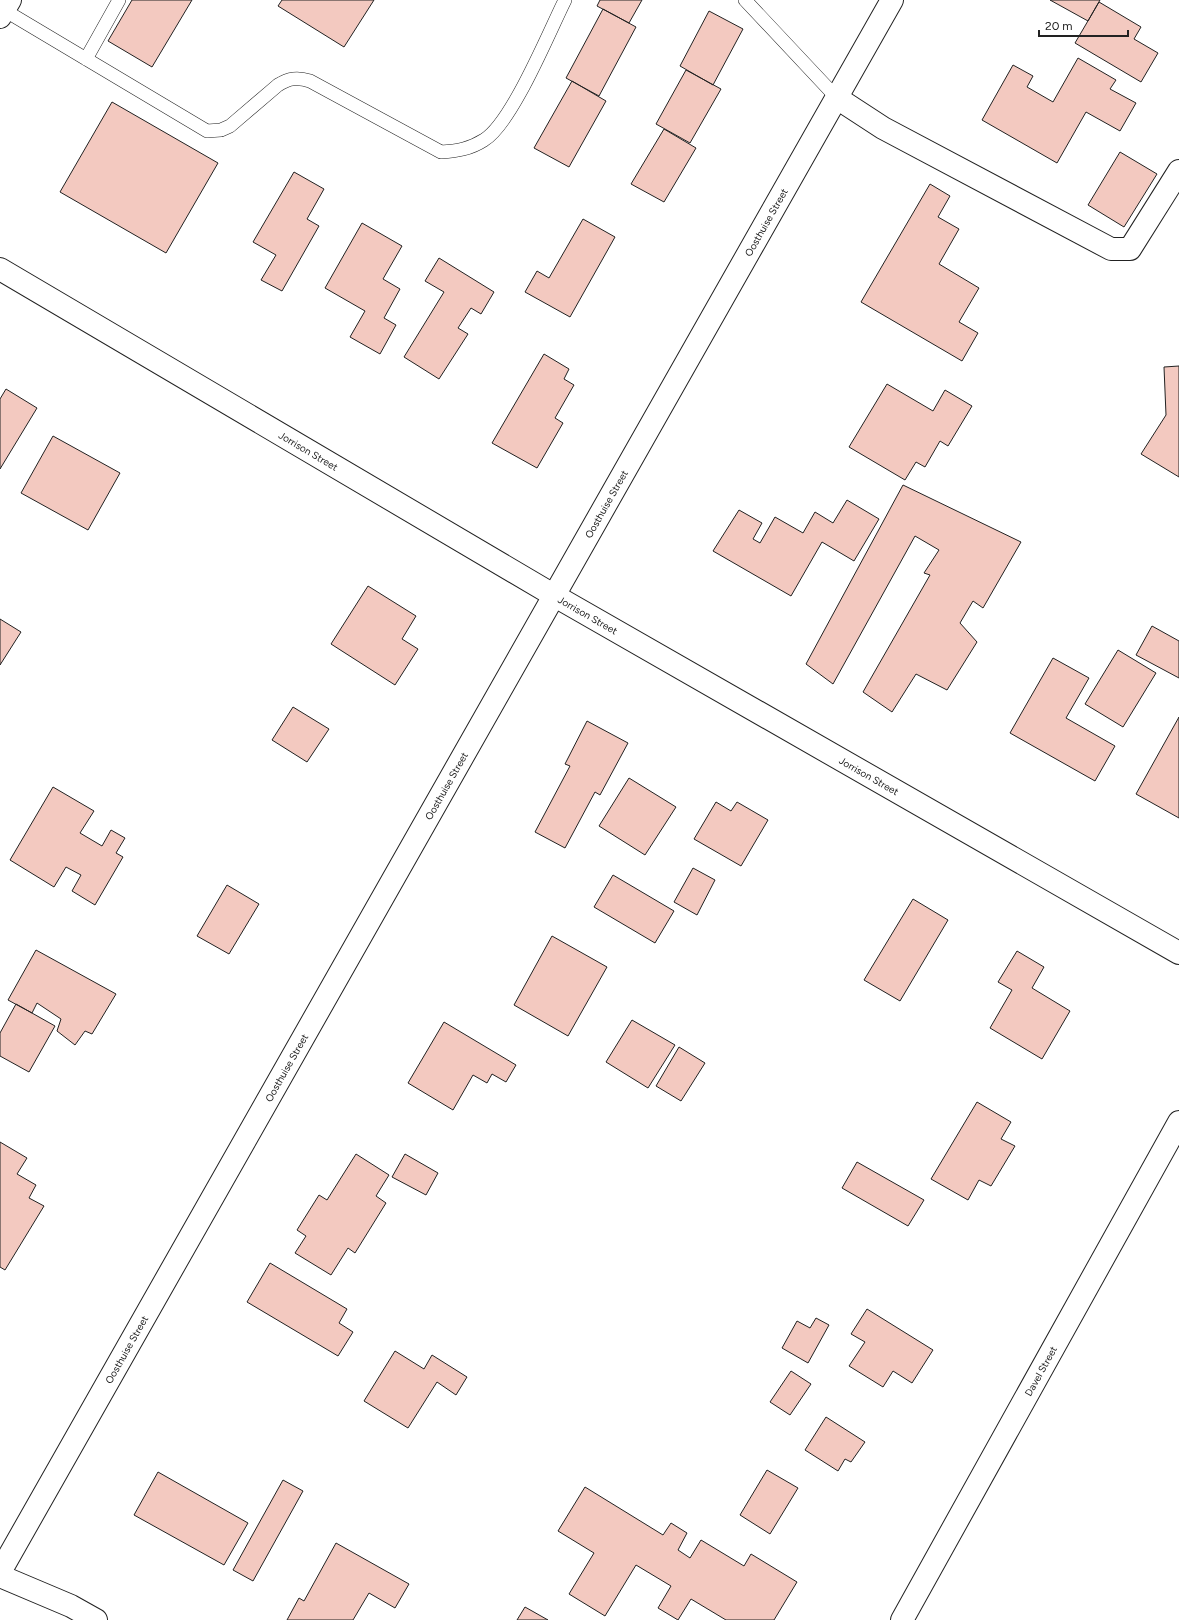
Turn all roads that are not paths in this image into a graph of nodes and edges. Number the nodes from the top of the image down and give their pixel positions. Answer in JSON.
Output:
{"nodes":[{"id":1,"x":119,"y":0,"type":"edge"},
{"id":2,"x":565,"y":0,"type":"edge"},
{"id":3,"x":745,"y":0,"type":"edge"},
{"id":4,"x":892,"y":0,"type":"edge"},
{"id":5,"x":4,"y":9,"type":"edge"},
{"id":6,"x":86,"y":59,"type":"junction"},
{"id":7,"x":838,"y":98,"type":"junction"},
{"id":8,"x":1179,"y":171,"type":"edge"},
{"id":9,"x":0,"y":269,"type":"edge"},
{"id":10,"x":555,"y":596,"type":"junction"},
{"id":11,"x":1179,"y":953,"type":"edge"},
{"id":12,"x":1179,"y":1122,"type":"edge"},
{"id":13,"x":0,"y":1572,"type":"edge"},
{"id":14,"x":0,"y":1576,"type":"edge"},
{"id":15,"x":68,"y":1613,"type":"edge"},
{"id":16,"x":96,"y":1620,"type":"edge"},
{"id":17,"x":902,"y":1620,"type":"edge"}],
"edges":[{"from":1,"to":6,"type":"lane"},
{"from":2,"to":6,"type":"lane"},
{"from":3,"to":7,"type":"lane"},
{"from":4,"to":7,"type":"street","name":"Oosthuise Street"},
{"from":5,"to":6,"type":"lane"},
{"from":7,"to":8,"type":"street"},
{"from":7,"to":10,"type":"street","name":"Oosthuise Street"},
{"from":9,"to":10,"type":"street","name":"Jorrison Street"},
{"from":10,"to":11,"type":"street","name":"Jorrison Street"},
{"from":10,"to":13,"type":"street","name":"Oosthuise Street"},
{"from":12,"to":17,"type":"street","name":"Davel Street"},
{"from":14,"to":15,"type":"street"},
{"from":15,"to":16,"type":"street"}]}
